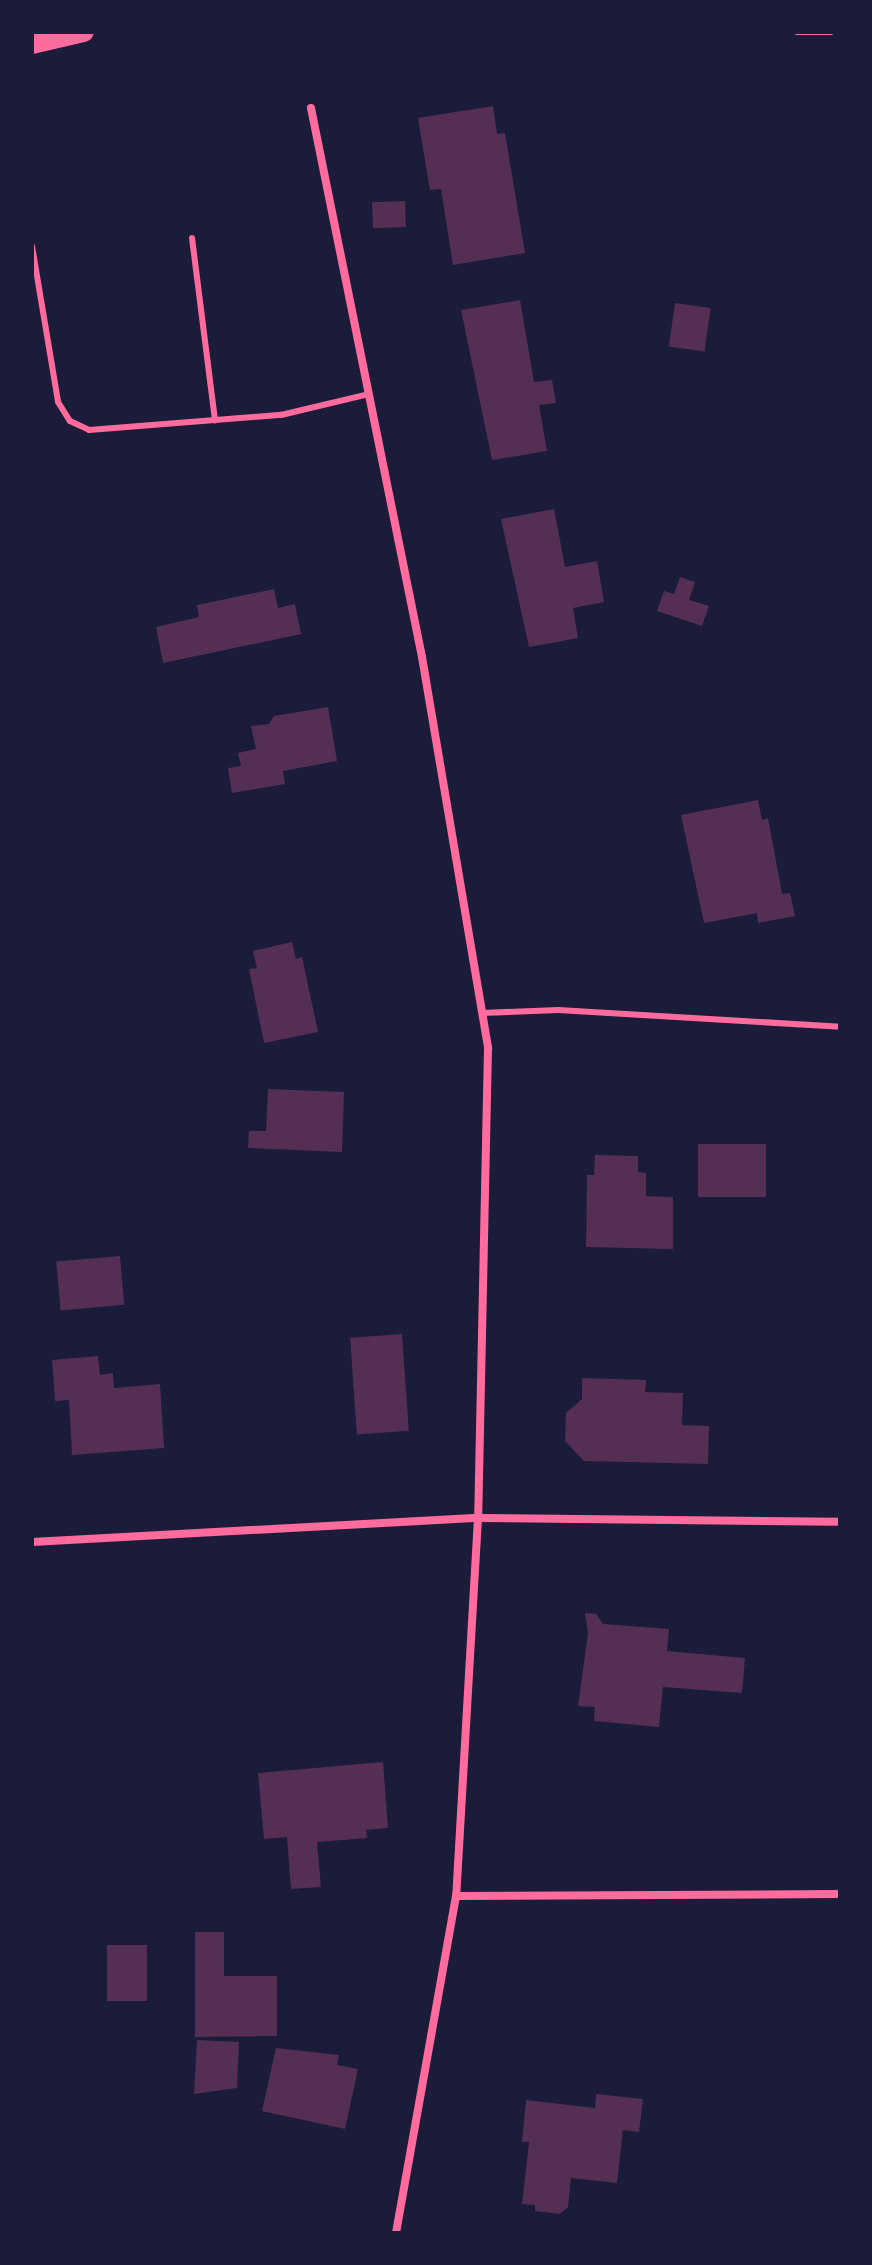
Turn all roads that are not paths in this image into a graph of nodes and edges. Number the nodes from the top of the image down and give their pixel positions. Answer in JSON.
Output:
{"nodes":[{"id":1,"x":84,"y":32,"type":"edge"},
{"id":2,"x":797,"y":32,"type":"edge"},
{"id":3,"x":831,"y":32,"type":"edge"},
{"id":4,"x":32,"y":44,"type":"edge"},
{"id":5,"x":311,"y":108,"type":"dead end"},
{"id":6,"x":192,"y":238,"type":"dead end"},
{"id":7,"x":32,"y":246,"type":"edge"},
{"id":8,"x":369,"y":394,"type":"junction"},
{"id":9,"x":215,"y":421,"type":"junction"},
{"id":10,"x":482,"y":1013,"type":"junction"},
{"id":11,"x":840,"y":1027,"type":"edge"},
{"id":12,"x":478,"y":1518,"type":"junction"},
{"id":13,"x":840,"y":1522,"type":"edge"},
{"id":14,"x":32,"y":1542,"type":"edge"},
{"id":15,"x":840,"y":1894,"type":"edge"},
{"id":16,"x":456,"y":1896,"type":"junction"},
{"id":17,"x":396,"y":2233,"type":"edge"}],
"edges":[{"from":1,"to":4,"type":"main road"},
{"from":2,"to":3,"type":"lane"},
{"from":5,"to":8,"type":"street"},
{"from":6,"to":9,"type":"lane"},
{"from":7,"to":9,"type":"lane"},
{"from":8,"to":9,"type":"lane"},
{"from":8,"to":10,"type":"street"},
{"from":10,"to":11,"type":"lane"},
{"from":10,"to":12,"type":"street"},
{"from":12,"to":13,"type":"street"},
{"from":12,"to":14,"type":"street"},
{"from":12,"to":16,"type":"street"},
{"from":15,"to":16,"type":"street"},
{"from":16,"to":17,"type":"street"}]}
